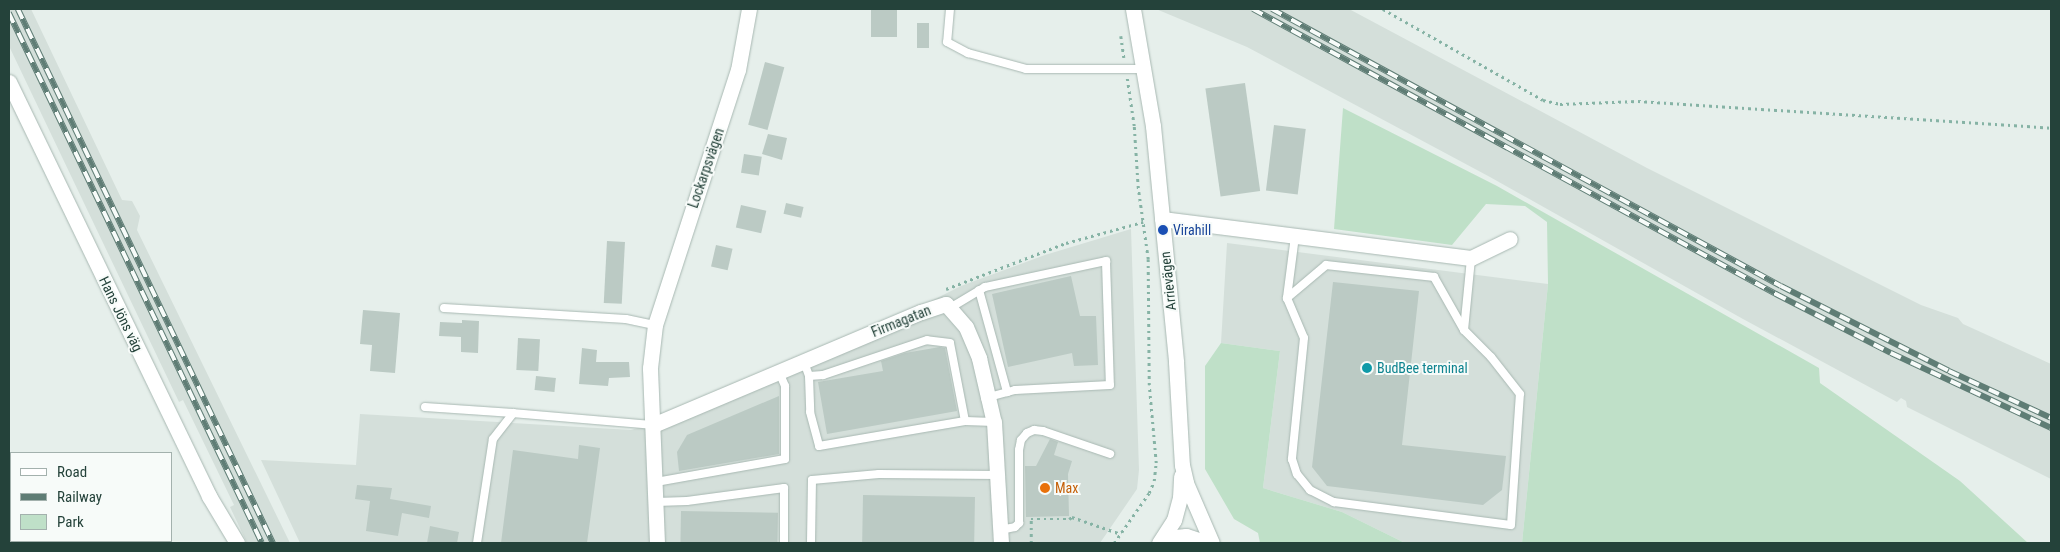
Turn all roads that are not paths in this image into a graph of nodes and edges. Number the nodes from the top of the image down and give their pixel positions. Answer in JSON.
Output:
{"nodes":[{"id":1,"x":749,"y":9,"type":"edge"},
{"id":2,"x":950,"y":9,"type":"edge"},
{"id":3,"x":1133,"y":9,"type":"edge"},
{"id":4,"x":1143,"y":69,"type":"junction"},
{"id":5,"x":9,"y":82,"type":"edge"},
{"id":6,"x":1162,"y":219,"type":"junction"},
{"id":7,"x":1295,"y":236,"type":"junction"},
{"id":8,"x":1510,"y":239,"type":"dead end"},
{"id":9,"x":1471,"y":258,"type":"junction"},
{"id":10,"x":979,"y":290,"type":"junction"},
{"id":11,"x":1287,"y":298,"type":"junction"},
{"id":12,"x":444,"y":308,"type":"dead end"},
{"id":13,"x":950,"y":308,"type":"junction"},
{"id":14,"x":656,"y":325,"type":"junction"},
{"id":15,"x":1464,"y":330,"type":"junction"},
{"id":16,"x":804,"y":362,"type":"junction"},
{"id":17,"x":779,"y":372,"type":"junction"},
{"id":18,"x":809,"y":376,"type":"junction"},
{"id":19,"x":1007,"y":392,"type":"junction"},
{"id":20,"x":988,"y":397,"type":"junction"},
{"id":21,"x":425,"y":407,"type":"dead end"},
{"id":22,"x":513,"y":413,"type":"junction"},
{"id":23,"x":965,"y":422,"type":"junction"},
{"id":24,"x":994,"y":422,"type":"junction"},
{"id":25,"x":653,"y":425,"type":"junction"},
{"id":26,"x":1110,"y":454,"type":"dead end"},
{"id":27,"x":1182,"y":465,"type":"junction"},
{"id":28,"x":998,"y":474,"type":"junction"},
{"id":29,"x":656,"y":482,"type":"junction"},
{"id":30,"x":656,"y":502,"type":"junction"},
{"id":31,"x":1001,"y":536,"type":"edge"},
{"id":32,"x":237,"y":543,"type":"edge"},
{"id":33,"x":477,"y":543,"type":"edge"},
{"id":34,"x":657,"y":543,"type":"edge"},
{"id":35,"x":784,"y":543,"type":"edge"},
{"id":36,"x":811,"y":543,"type":"edge"},
{"id":37,"x":1160,"y":543,"type":"edge"},
{"id":38,"x":1208,"y":543,"type":"edge"},
{"id":39,"x":1212,"y":543,"type":"edge"}],
"edges":[{"from":1,"to":14,"type":"street","name":"Lockarpsvägen"},
{"from":2,"to":4,"type":"lane"},
{"from":3,"to":4,"type":"street","name":"Arrievägen"},
{"from":4,"to":6,"type":"street","name":"Arrievägen"},
{"from":5,"to":32,"type":"street","name":"Hans Jöns väg"},
{"from":6,"to":7,"type":"street"},
{"from":6,"to":27,"type":"street","name":"Arrievägen"},
{"from":7,"to":9,"type":"street"},
{"from":7,"to":11,"type":"lane"},
{"from":8,"to":9,"type":"street"},
{"from":9,"to":15,"type":"lane"},
{"from":10,"to":13,"type":"lane"},
{"from":10,"to":19,"type":"lane"},
{"from":10,"to":19,"type":"lane"},
{"from":11,"to":15,"type":"lane"},
{"from":11,"to":15,"type":"lane"},
{"from":12,"to":14,"type":"lane"},
{"from":13,"to":16,"type":"street","name":"Firmagatan"},
{"from":13,"to":20,"type":"street","name":"Firmagatan"},
{"from":14,"to":25,"type":"street","name":"Lockarpsvägen"},
{"from":16,"to":17,"type":"street","name":"Firmagatan"},
{"from":16,"to":18,"type":"lane"},
{"from":17,"to":25,"type":"street","name":"Firmagatan"},
{"from":17,"to":29,"type":"lane"},
{"from":18,"to":23,"type":"lane"},
{"from":18,"to":23,"type":"lane"},
{"from":19,"to":20,"type":"lane"},
{"from":20,"to":24,"type":"street","name":"Firmagatan"},
{"from":21,"to":22,"type":"lane"},
{"from":22,"to":25,"type":"lane"},
{"from":22,"to":33,"type":"lane"},
{"from":23,"to":24,"type":"lane"},
{"from":24,"to":28,"type":"street","name":"Firmagatan"},
{"from":25,"to":29,"type":"street","name":"Lockarpsvägen"},
{"from":26,"to":31,"type":"lane"},
{"from":27,"to":37,"type":"street","name":"Arrievägen"},
{"from":27,"to":39,"type":"street","name":"Arrievägen"},
{"from":28,"to":31,"type":"street","name":"Firmagatan"},
{"from":28,"to":36,"type":"lane"},
{"from":29,"to":30,"type":"street","name":"Lockarpsvägen"},
{"from":30,"to":34,"type":"street","name":"Lockarpsvägen"},
{"from":30,"to":35,"type":"lane"},
{"from":37,"to":38,"type":"street"}]}
